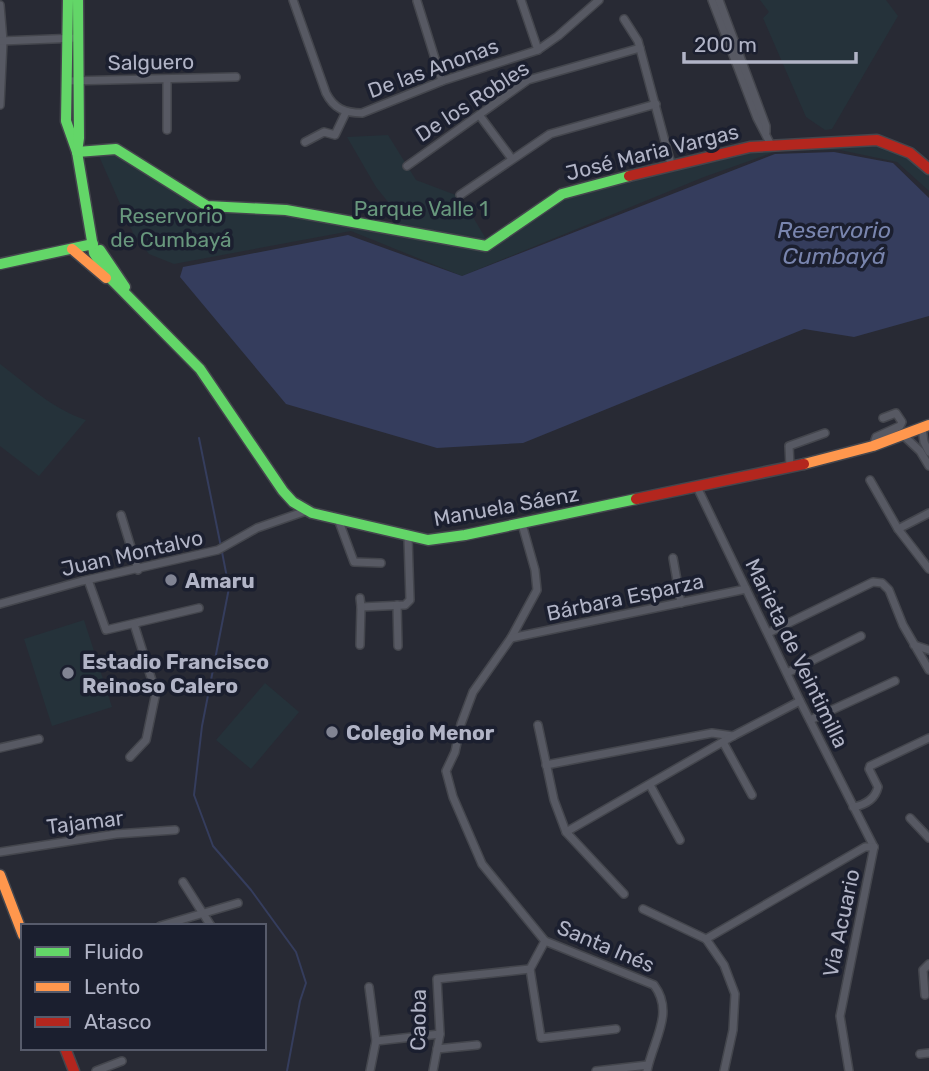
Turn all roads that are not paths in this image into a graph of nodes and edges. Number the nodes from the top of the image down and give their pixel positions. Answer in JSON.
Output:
{"nodes":[{"id":1,"x":68,"y":0,"type":"edge"},
{"id":2,"x":78,"y":0,"type":"edge"},
{"id":3,"x":293,"y":0,"type":"edge"},
{"id":4,"x":521,"y":0,"type":"edge"},
{"id":5,"x":599,"y":0,"type":"edge"},
{"id":6,"x":712,"y":0,"type":"edge"},
{"id":7,"x":719,"y":0,"type":"edge"},
{"id":8,"x":417,"y":1,"type":"edge"},
{"id":9,"x":0,"y":5,"type":"edge"},
{"id":10,"x":624,"y":19,"type":"dead end"},
{"id":11,"x":73,"y":38,"type":"junction"},
{"id":12,"x":2,"y":41,"type":"edge"},
{"id":13,"x":640,"y":48,"type":"junction"},
{"id":14,"x":538,"y":50,"type":"junction"},
{"id":15,"x":738,"y":60,"type":"junction"},
{"id":16,"x":236,"y":77,"type":"dead end"},
{"id":17,"x":167,"y":79,"type":"junction"},
{"id":18,"x":73,"y":81,"type":"junction"},
{"id":19,"x":442,"y":81,"type":"junction"},
{"id":20,"x":656,"y":104,"type":"junction"},
{"id":21,"x":0,"y":105,"type":"edge"},
{"id":22,"x":346,"y":112,"type":"junction"},
{"id":23,"x":480,"y":116,"type":"junction"},
{"id":24,"x":167,"y":130,"type":"dead end"},
{"id":25,"x":305,"y":142,"type":"dead end"},
{"id":26,"x":771,"y":145,"type":"junction"},
{"id":27,"x":77,"y":152,"type":"junction"},
{"id":28,"x":512,"y":159,"type":"junction"},
{"id":29,"x":671,"y":164,"type":"junction"},
{"id":30,"x":407,"y":166,"type":"dead end"},
{"id":31,"x":929,"y":169,"type":"edge"},
{"id":32,"x":460,"y":195,"type":"dead end"},
{"id":33,"x":93,"y":244,"type":"junction"},
{"id":34,"x":72,"y":249,"type":"junction"},
{"id":35,"x":0,"y":264,"type":"edge"},
{"id":36,"x":130,"y":300,"type":"junction"},
{"id":37,"x":139,"y":308,"type":"junction"},
{"id":38,"x":883,"y":418,"type":"dead end"},
{"id":39,"x":925,"y":426,"type":"edge"},
{"id":40,"x":825,"y":433,"type":"dead end"},
{"id":41,"x":904,"y":436,"type":"junction"},
{"id":42,"x":873,"y":446,"type":"junction"},
{"id":43,"x":929,"y":452,"type":"edge"},
{"id":44,"x":929,"y":466,"type":"edge"},
{"id":45,"x":790,"y":467,"type":"junction"},
{"id":46,"x":870,"y":480,"type":"dead end"},
{"id":47,"x":697,"y":487,"type":"junction"},
{"id":48,"x":306,"y":511,"type":"junction"},
{"id":49,"x":929,"y":513,"type":"edge"},
{"id":50,"x":121,"y":515,"type":"dead end"},
{"id":51,"x":338,"y":519,"type":"junction"},
{"id":52,"x":522,"y":524,"type":"junction"},
{"id":53,"x":898,"y":529,"type":"junction"},
{"id":54,"x":408,"y":537,"type":"junction"},
{"id":55,"x":673,"y":558,"type":"dead end"},
{"id":56,"x":381,"y":563,"type":"dead end"},
{"id":57,"x":929,"y":569,"type":"edge"},
{"id":58,"x":138,"y":570,"type":"junction"},
{"id":59,"x":88,"y":580,"type":"junction"},
{"id":60,"x":746,"y":589,"type":"junction"},
{"id":61,"x":360,"y":598,"type":"dead end"},
{"id":62,"x":681,"y":603,"type":"junction"},
{"id":63,"x":0,"y":604,"type":"edge"},
{"id":64,"x":397,"y":605,"type":"junction"},
{"id":65,"x":361,"y":607,"type":"junction"},
{"id":66,"x":199,"y":608,"type":"dead end"},
{"id":67,"x":134,"y":624,"type":"junction"},
{"id":68,"x":768,"y":633,"type":"junction"},
{"id":69,"x":861,"y":636,"type":"dead end"},
{"id":70,"x":511,"y":638,"type":"junction"},
{"id":71,"x":360,"y":645,"type":"dead end"},
{"id":72,"x":914,"y":645,"type":"junction"},
{"id":73,"x":398,"y":646,"type":"dead end"},
{"id":74,"x":929,"y":650,"type":"edge"},
{"id":75,"x":929,"y":670,"type":"edge"},
{"id":76,"x":787,"y":673,"type":"junction"},
{"id":77,"x":895,"y":681,"type":"dead end"},
{"id":78,"x":800,"y":701,"type":"junction"},
{"id":79,"x":810,"y":720,"type":"junction"},
{"id":80,"x":538,"y":725,"type":"dead end"},
{"id":81,"x":733,"y":736,"type":"junction"},
{"id":82,"x":929,"y":738,"type":"edge"},
{"id":83,"x":39,"y":739,"type":"dead end"},
{"id":84,"x":723,"y":742,"type":"junction"},
{"id":85,"x":0,"y":748,"type":"edge"},
{"id":86,"x":130,"y":757,"type":"dead end"},
{"id":87,"x":546,"y":765,"type":"junction"},
{"id":88,"x":650,"y":785,"type":"junction"},
{"id":89,"x":752,"y":795,"type":"dead end"},
{"id":90,"x":853,"y":807,"type":"junction"},
{"id":91,"x":910,"y":818,"type":"dead end"},
{"id":92,"x":176,"y":830,"type":"dead end"},
{"id":93,"x":566,"y":832,"type":"junction"},
{"id":94,"x":929,"y":838,"type":"edge"},
{"id":95,"x":680,"y":840,"type":"dead end"},
{"id":96,"x":874,"y":847,"type":"junction"},
{"id":97,"x":0,"y":852,"type":"edge"},
{"id":98,"x":0,"y":875,"type":"edge"},
{"id":99,"x":183,"y":882,"type":"dead end"},
{"id":100,"x":624,"y":894,"type":"dead end"},
{"id":101,"x":239,"y":903,"type":"dead end"},
{"id":102,"x":643,"y":909,"type":"dead end"},
{"id":103,"x":203,"y":912,"type":"junction"},
{"id":104,"x":166,"y":924,"type":"edge"},
{"id":105,"x":210,"y":924,"type":"edge"},
{"id":106,"x":21,"y":930,"type":"edge"},
{"id":107,"x":706,"y":939,"type":"junction"},
{"id":108,"x":545,"y":941,"type":"junction"},
{"id":109,"x":929,"y":964,"type":"edge"},
{"id":110,"x":530,"y":970,"type":"junction"},
{"id":111,"x":369,"y":988,"type":"dead end"},
{"id":112,"x":925,"y":995,"type":"dead end"},
{"id":113,"x":616,"y":1029,"type":"dead end"},
{"id":114,"x":440,"y":1034,"type":"junction"},
{"id":115,"x":376,"y":1041,"type":"junction"},
{"id":116,"x":477,"y":1045,"type":"dead end"},
{"id":117,"x":437,"y":1049,"type":"junction"},
{"id":118,"x":66,"y":1050,"type":"edge"},
{"id":119,"x":929,"y":1053,"type":"edge"},
{"id":120,"x":920,"y":1054,"type":"dead end"},
{"id":121,"x":122,"y":1060,"type":"dead end"},
{"id":122,"x":647,"y":1068,"type":"edge"},
{"id":123,"x":74,"y":1071,"type":"edge"},
{"id":124,"x":96,"y":1071,"type":"edge"},
{"id":125,"x":370,"y":1071,"type":"edge"},
{"id":126,"x":433,"y":1071,"type":"edge"},
{"id":127,"x":596,"y":1071,"type":"edge"},
{"id":128,"x":724,"y":1071,"type":"edge"},
{"id":129,"x":849,"y":1071,"type":"edge"}],
"edges":[{"from":1,"to":11,"type":"street"},
{"from":2,"to":11,"type":"street"},
{"from":3,"to":22,"type":"street","name":"De las Anonas"},
{"from":4,"to":14,"type":"street"},
{"from":5,"to":14,"type":"street","name":"De las Anonas"},
{"from":6,"to":15,"type":"street"},
{"from":7,"to":15,"type":"street"},
{"from":8,"to":19,"type":"street"},
{"from":9,"to":12,"type":"street"},
{"from":10,"to":13,"type":"street"},
{"from":11,"to":12,"type":"street"},
{"from":11,"to":18,"type":"street"},
{"from":12,"to":21,"type":"street"},
{"from":13,"to":20,"type":"street"},
{"from":13,"to":23,"type":"street","name":"De los Robles"},
{"from":14,"to":19,"type":"street","name":"De las Anonas"},
{"from":15,"to":26,"type":"street"},
{"from":16,"to":17,"type":"street","name":"Salguero"},
{"from":17,"to":18,"type":"street","name":"Salguero"},
{"from":17,"to":24,"type":"street"},
{"from":18,"to":27,"type":"street"},
{"from":19,"to":22,"type":"street","name":"De las Anonas"},
{"from":20,"to":28,"type":"street"},
{"from":20,"to":29,"type":"street"},
{"from":22,"to":25,"type":"street"},
{"from":23,"to":28,"type":"street"},
{"from":23,"to":30,"type":"street","name":"De los Robles"},
{"from":26,"to":29,"type":"street","name":"José Maria Vargas"},
{"from":26,"to":31,"type":"street","name":"José Maria Vargas"},
{"from":27,"to":29,"type":"street","name":"José Maria Vargas"},
{"from":27,"to":33,"type":"street"},
{"from":28,"to":32,"type":"street"},
{"from":33,"to":34,"type":"street"},
{"from":33,"to":36,"type":"street","name":"Manuela Sáenz"},
{"from":33,"to":37,"type":"street","name":"Manuela Sáenz"},
{"from":34,"to":35,"type":"street"},
{"from":34,"to":36,"type":"street"},
{"from":36,"to":37,"type":"street","name":"Manuela Sáenz"},
{"from":37,"to":48,"type":"street","name":"Manuela Sáenz"},
{"from":38,"to":42,"type":"street"},
{"from":39,"to":41,"type":"street","name":"Manuela Sáenz"},
{"from":39,"to":43,"type":"street"},
{"from":40,"to":45,"type":"street"},
{"from":41,"to":42,"type":"street","name":"Manuela Sáenz"},
{"from":41,"to":44,"type":"street"},
{"from":42,"to":45,"type":"street","name":"Manuela Sáenz"},
{"from":45,"to":47,"type":"street","name":"Manuela Sáenz"},
{"from":46,"to":53,"type":"street"},
{"from":47,"to":52,"type":"street","name":"Manuela Sáenz"},
{"from":47,"to":60,"type":"street","name":"Marieta de Veintimilla"},
{"from":48,"to":51,"type":"street","name":"Manuela Sáenz"},
{"from":48,"to":58,"type":"street","name":"Juan Montalvo"},
{"from":49,"to":53,"type":"street"},
{"from":50,"to":58,"type":"street"},
{"from":51,"to":54,"type":"street","name":"Manuela Sáenz"},
{"from":51,"to":56,"type":"street"},
{"from":52,"to":54,"type":"street","name":"Manuela Sáenz"},
{"from":52,"to":70,"type":"street","name":"Santa Inés"},
{"from":53,"to":57,"type":"street"},
{"from":54,"to":64,"type":"street"},
{"from":55,"to":62,"type":"street"},
{"from":58,"to":59,"type":"street","name":"Juan Montalvo"},
{"from":59,"to":63,"type":"street","name":"Juan Montalvo"},
{"from":59,"to":67,"type":"street"},
{"from":60,"to":62,"type":"street","name":"Bárbara Esparza"},
{"from":60,"to":68,"type":"street","name":"Marieta de Veintimilla"},
{"from":61,"to":65,"type":"street"},
{"from":62,"to":70,"type":"street","name":"Bárbara Esparza"},
{"from":64,"to":65,"type":"street"},
{"from":64,"to":73,"type":"street"},
{"from":65,"to":71,"type":"street"},
{"from":66,"to":67,"type":"street"},
{"from":67,"to":86,"type":"street"},
{"from":68,"to":72,"type":"street"},
{"from":68,"to":76,"type":"street","name":"Marieta de Veintimilla"},
{"from":69,"to":76,"type":"street"},
{"from":70,"to":108,"type":"street","name":"Santa Inés"},
{"from":72,"to":74,"type":"street"},
{"from":72,"to":75,"type":"street"},
{"from":76,"to":78,"type":"street","name":"Marieta de Veintimilla"},
{"from":77,"to":79,"type":"street"},
{"from":78,"to":79,"type":"street","name":"Marieta de Veintimilla"},
{"from":78,"to":81,"type":"street"},
{"from":79,"to":90,"type":"street","name":"Marieta de Veintimilla"},
{"from":80,"to":87,"type":"street"},
{"from":81,"to":84,"type":"street"},
{"from":81,"to":87,"type":"street"},
{"from":82,"to":90,"type":"street"},
{"from":83,"to":85,"type":"street"},
{"from":84,"to":88,"type":"street"},
{"from":84,"to":89,"type":"street"},
{"from":87,"to":93,"type":"street"},
{"from":88,"to":93,"type":"street"},
{"from":88,"to":95,"type":"street"},
{"from":90,"to":96,"type":"street","name":"Marieta de Veintimilla"},
{"from":91,"to":94,"type":"street"},
{"from":92,"to":97,"type":"street","name":"Tajamar"},
{"from":93,"to":100,"type":"street"},
{"from":96,"to":107,"type":"street","name":"Via Acuario"},
{"from":96,"to":129,"type":"street","name":"Via Acuario"},
{"from":98,"to":106,"type":"street"},
{"from":99,"to":103,"type":"street"},
{"from":101,"to":103,"type":"street"},
{"from":102,"to":107,"type":"street"},
{"from":103,"to":104,"type":"street"},
{"from":103,"to":105,"type":"street"},
{"from":107,"to":128,"type":"street"},
{"from":108,"to":110,"type":"street"},
{"from":108,"to":122,"type":"street","name":"Santa Inés"},
{"from":109,"to":112,"type":"street"},
{"from":110,"to":113,"type":"street"},
{"from":110,"to":114,"type":"street","name":"Caoba"},
{"from":111,"to":115,"type":"street"},
{"from":114,"to":115,"type":"street"},
{"from":114,"to":117,"type":"street","name":"Caoba"},
{"from":115,"to":125,"type":"street"},
{"from":116,"to":117,"type":"street"},
{"from":117,"to":126,"type":"street","name":"Caoba"},
{"from":118,"to":123,"type":"street"},
{"from":119,"to":120,"type":"street"},
{"from":121,"to":124,"type":"street"},
{"from":122,"to":127,"type":"street"}]}
